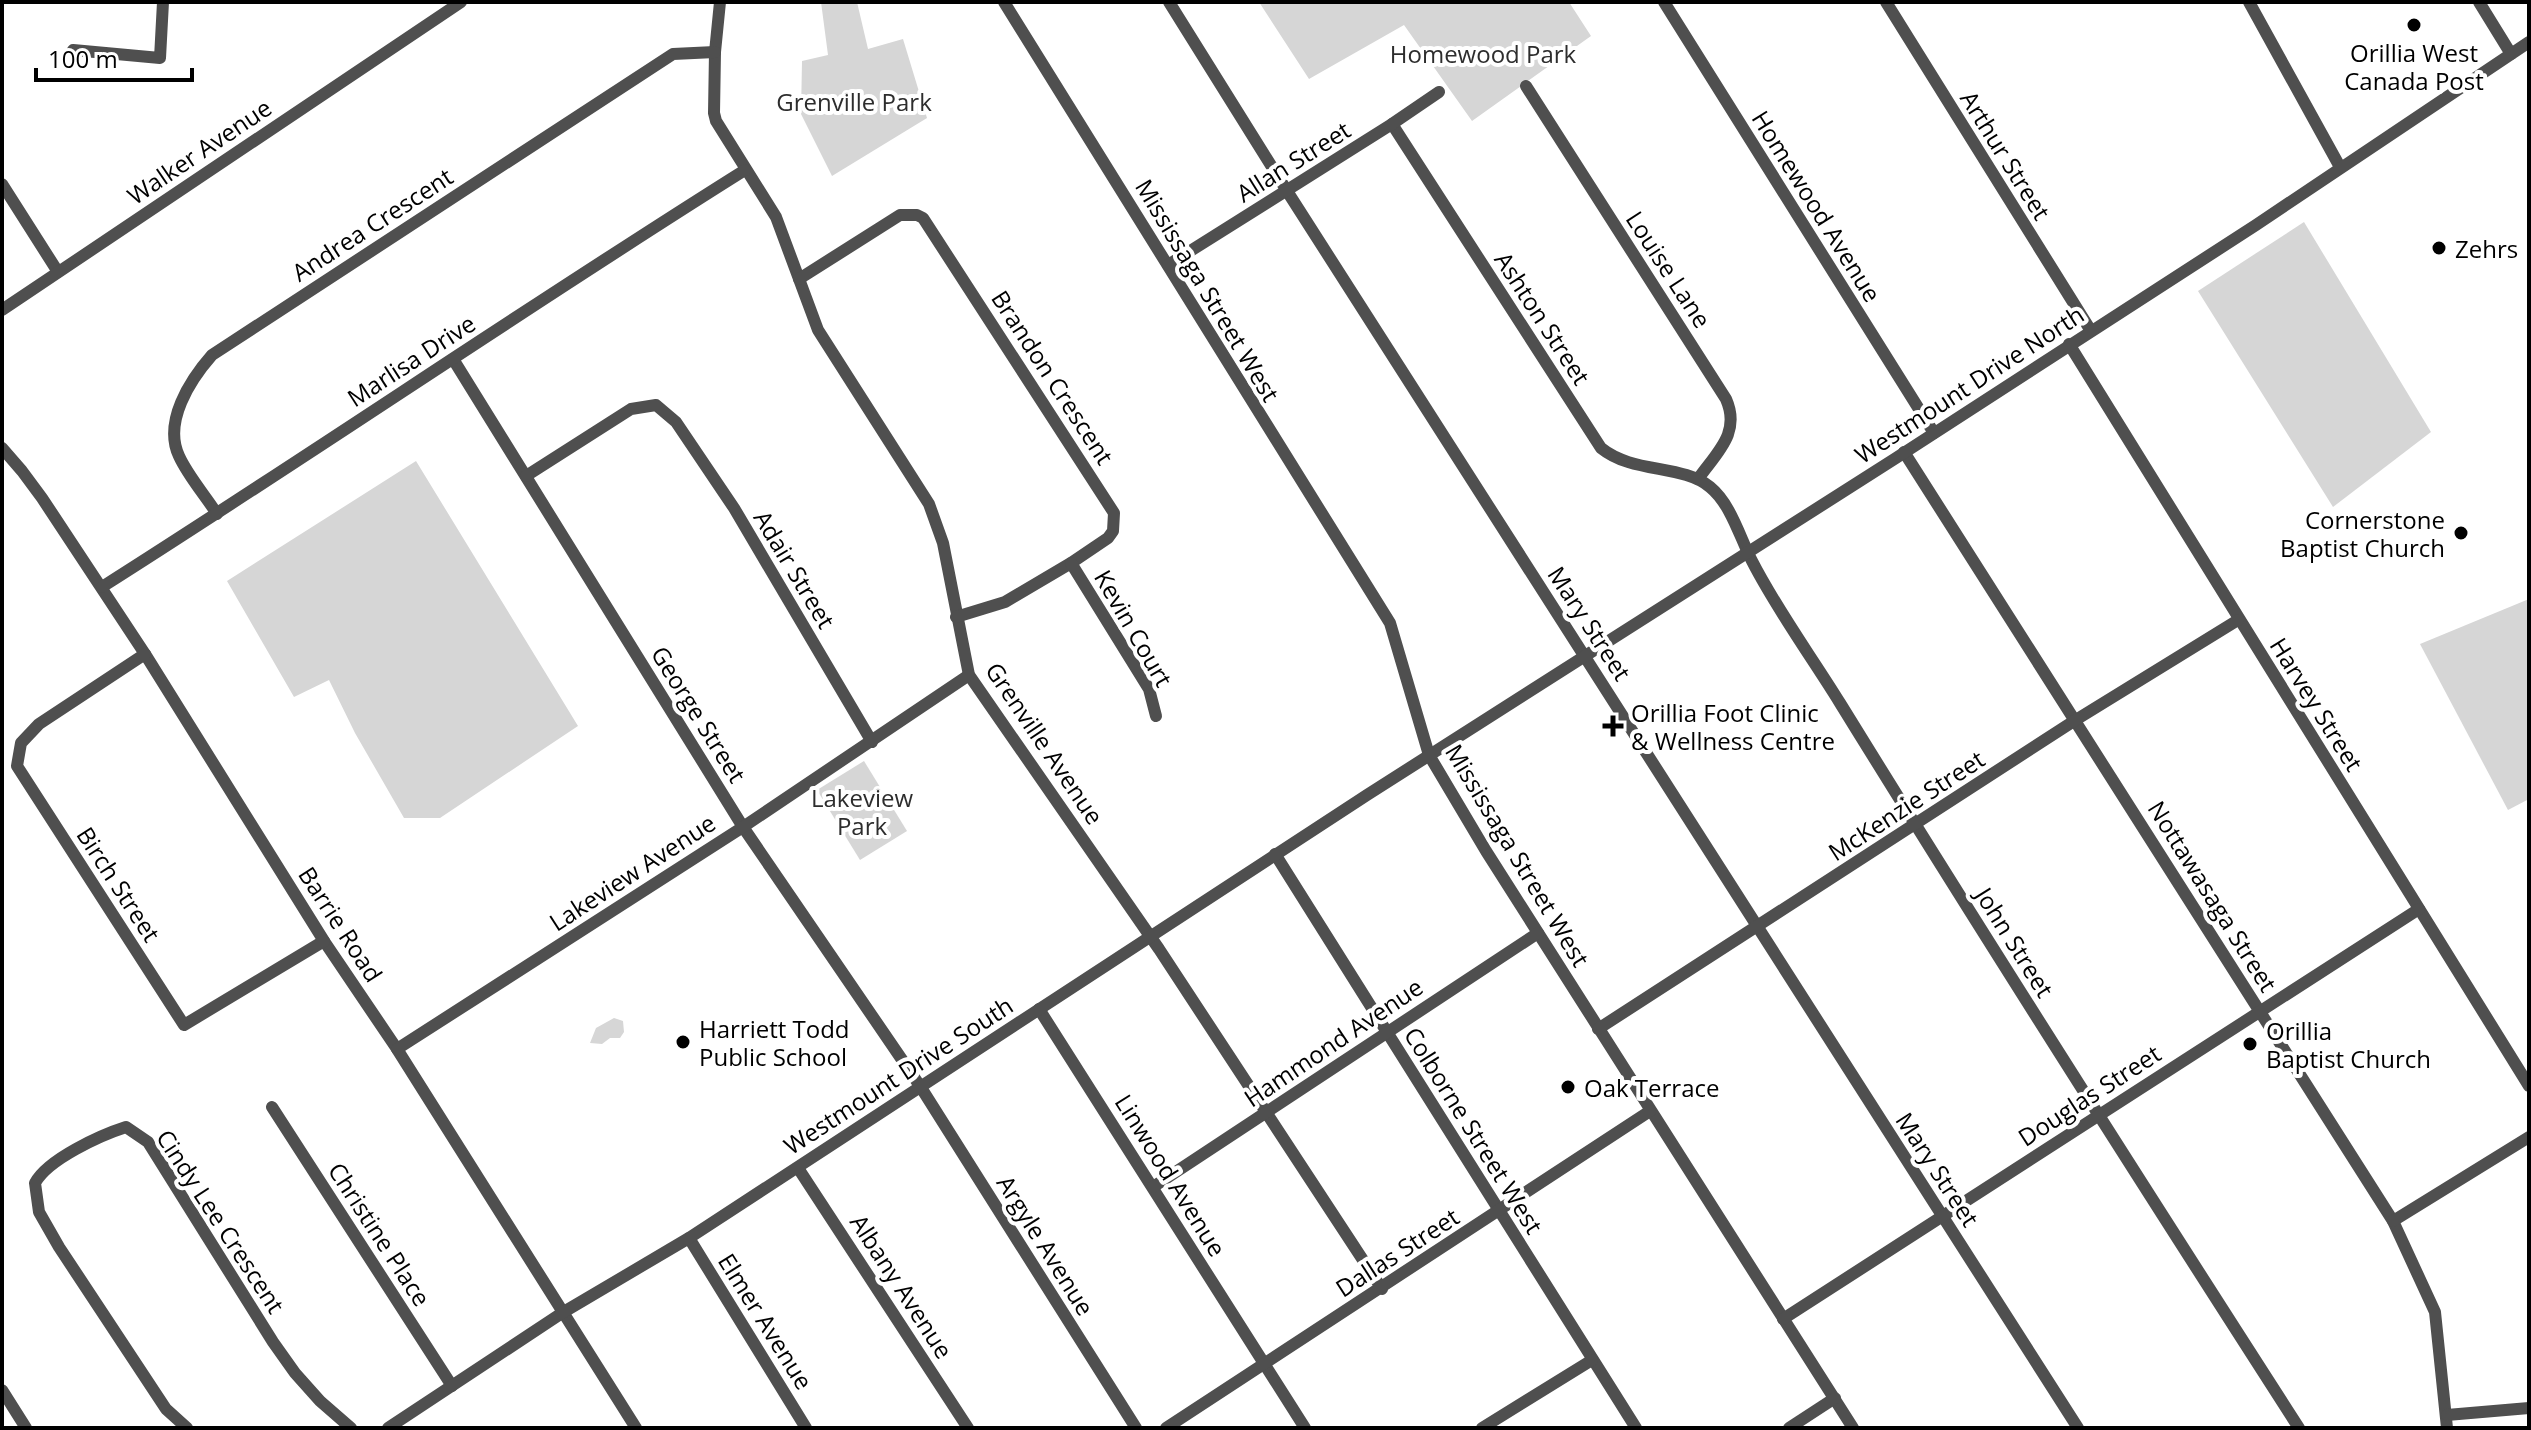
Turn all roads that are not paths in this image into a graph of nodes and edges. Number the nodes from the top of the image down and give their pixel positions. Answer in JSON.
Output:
{"nodes":[{"id":1,"x":163,"y":2,"type":"edge"},
{"id":2,"x":461,"y":2,"type":"edge"},
{"id":3,"x":720,"y":2,"type":"edge"},
{"id":4,"x":1004,"y":2,"type":"edge"},
{"id":5,"x":1169,"y":2,"type":"edge"},
{"id":6,"x":1664,"y":2,"type":"edge"},
{"id":7,"x":1886,"y":2,"type":"edge"},
{"id":8,"x":2249,"y":2,"type":"edge"},
{"id":9,"x":2479,"y":2,"type":"edge"},
{"id":10,"x":2529,"y":42,"type":"edge"},
{"id":11,"x":73,"y":50,"type":"dead end"},
{"id":12,"x":715,"y":52,"type":"junction"},
{"id":13,"x":2511,"y":54,"type":"junction"},
{"id":14,"x":1526,"y":86,"type":"dead end"},
{"id":15,"x":1439,"y":92,"type":"dead end"},
{"id":16,"x":1392,"y":124,"type":"junction"},
{"id":17,"x":2340,"y":167,"type":"junction"},
{"id":18,"x":745,"y":170,"type":"junction"},
{"id":19,"x":2,"y":184,"type":"edge"},
{"id":20,"x":1287,"y":191,"type":"junction"},
{"id":21,"x":1168,"y":265,"type":"junction"},
{"id":22,"x":58,"y":272,"type":"junction"},
{"id":23,"x":799,"y":279,"type":"junction"},
{"id":24,"x":2,"y":310,"type":"edge"},
{"id":25,"x":2091,"y":331,"type":"junction"},
{"id":26,"x":2069,"y":344,"type":"junction"},
{"id":27,"x":453,"y":359,"type":"junction"},
{"id":28,"x":1934,"y":433,"type":"junction"},
{"id":29,"x":2,"y":448,"type":"edge"},
{"id":30,"x":1904,"y":452,"type":"junction"},
{"id":31,"x":526,"y":476,"type":"junction"},
{"id":32,"x":1698,"y":479,"type":"junction"},
{"id":33,"x":217,"y":514,"type":"junction"},
{"id":34,"x":1748,"y":553,"type":"junction"},
{"id":35,"x":1071,"y":563,"type":"junction"},
{"id":36,"x":102,"y":587,"type":"junction"},
{"id":37,"x":956,"y":617,"type":"junction"},
{"id":38,"x":2238,"y":620,"type":"junction"},
{"id":39,"x":145,"y":654,"type":"junction"},
{"id":40,"x":1586,"y":658,"type":"junction"},
{"id":41,"x":969,"y":675,"type":"junction"},
{"id":42,"x":1156,"y":716,"type":"dead end"},
{"id":43,"x":2074,"y":721,"type":"junction"},
{"id":44,"x":872,"y":742,"type":"junction"},
{"id":45,"x":1429,"y":755,"type":"junction"},
{"id":46,"x":1915,"y":825,"type":"junction"},
{"id":47,"x":743,"y":827,"type":"junction"},
{"id":48,"x":1275,"y":854,"type":"junction"},
{"id":49,"x":2419,"y":909,"type":"junction"},
{"id":50,"x":1758,"y":927,"type":"junction"},
{"id":51,"x":1538,"y":933,"type":"junction"},
{"id":52,"x":1151,"y":937,"type":"junction"},
{"id":53,"x":324,"y":941,"type":"junction"},
{"id":54,"x":1039,"y":1009,"type":"junction"},
{"id":55,"x":2260,"y":1011,"type":"junction"},
{"id":56,"x":1598,"y":1029,"type":"junction"},
{"id":57,"x":1387,"y":1031,"type":"junction"},
{"id":58,"x":397,"y":1049,"type":"junction"},
{"id":59,"x":920,"y":1086,"type":"junction"},
{"id":60,"x":2529,"y":1086,"type":"edge"},
{"id":61,"x":272,"y":1107,"type":"dead end"},
{"id":62,"x":1650,"y":1111,"type":"junction"},
{"id":63,"x":1267,"y":1114,"type":"junction"},
{"id":64,"x":2098,"y":1116,"type":"junction"},
{"id":65,"x":2529,"y":1137,"type":"edge"},
{"id":66,"x":798,"y":1168,"type":"junction"},
{"id":67,"x":1153,"y":1187,"type":"junction"},
{"id":68,"x":1499,"y":1213,"type":"junction"},
{"id":69,"x":1943,"y":1218,"type":"junction"},
{"id":70,"x":2393,"y":1221,"type":"junction"},
{"id":71,"x":689,"y":1238,"type":"junction"},
{"id":72,"x":1382,"y":1289,"type":"junction"},
{"id":73,"x":562,"y":1313,"type":"junction"},
{"id":74,"x":1783,"y":1319,"type":"junction"},
{"id":75,"x":1592,"y":1360,"type":"junction"},
{"id":76,"x":1264,"y":1365,"type":"junction"},
{"id":77,"x":452,"y":1386,"type":"junction"},
{"id":78,"x":2,"y":1390,"type":"edge"},
{"id":79,"x":1835,"y":1398,"type":"junction"},
{"id":80,"x":2529,"y":1408,"type":"edge"},
{"id":81,"x":2447,"y":1421,"type":"edge"},
{"id":82,"x":26,"y":1428,"type":"edge"},
{"id":83,"x":187,"y":1428,"type":"edge"},
{"id":84,"x":351,"y":1428,"type":"edge"},
{"id":85,"x":388,"y":1428,"type":"edge"},
{"id":86,"x":636,"y":1428,"type":"edge"},
{"id":87,"x":806,"y":1428,"type":"edge"},
{"id":88,"x":968,"y":1428,"type":"edge"},
{"id":89,"x":1136,"y":1428,"type":"edge"},
{"id":90,"x":1166,"y":1428,"type":"edge"},
{"id":91,"x":1305,"y":1428,"type":"edge"},
{"id":92,"x":1482,"y":1428,"type":"edge"},
{"id":93,"x":1636,"y":1428,"type":"edge"},
{"id":94,"x":1789,"y":1428,"type":"edge"},
{"id":95,"x":1853,"y":1428,"type":"edge"},
{"id":96,"x":2078,"y":1428,"type":"edge"},
{"id":97,"x":2299,"y":1428,"type":"edge"}],
"edges":[{"from":1,"to":11,"type":"street"},
{"from":2,"to":22,"type":"street","name":"Walker Avenue"},
{"from":3,"to":12,"type":"street","name":"Grenville Avenue"},
{"from":4,"to":21,"type":"street","name":"Mississaga Street West"},
{"from":5,"to":20,"type":"street","name":"Mary Street"},
{"from":6,"to":28,"type":"street","name":"Homewood Avenue"},
{"from":7,"to":25,"type":"street","name":"Arthur Street"},
{"from":8,"to":17,"type":"street"},
{"from":9,"to":13,"type":"street"},
{"from":10,"to":13,"type":"street","name":"Westmount Drive North"},
{"from":12,"to":18,"type":"street","name":"Grenville Avenue"},
{"from":12,"to":33,"type":"street","name":"Andrea Crescent"},
{"from":13,"to":17,"type":"street","name":"Westmount Drive North"},
{"from":14,"to":32,"type":"street","name":"Louise Lane"},
{"from":15,"to":16,"type":"street","name":"Allan Street"},
{"from":16,"to":20,"type":"street","name":"Allan Street"},
{"from":16,"to":32,"type":"street","name":"Ashton Street"},
{"from":17,"to":25,"type":"street","name":"Westmount Drive North"},
{"from":18,"to":23,"type":"street","name":"Grenville Avenue"},
{"from":18,"to":27,"type":"street","name":"Marlisa Drive"},
{"from":19,"to":22,"type":"street"},
{"from":20,"to":21,"type":"street","name":"Allan Street"},
{"from":20,"to":40,"type":"street","name":"Mary Street"},
{"from":21,"to":45,"type":"street","name":"Mississaga Street West"},
{"from":22,"to":24,"type":"street","name":"Walker Avenue"},
{"from":23,"to":35,"type":"street","name":"Brandon Crescent"},
{"from":23,"to":37,"type":"street","name":"Grenville Avenue"},
{"from":25,"to":26,"type":"street","name":"Westmount Drive North"},
{"from":26,"to":28,"type":"street","name":"Westmount Drive North"},
{"from":26,"to":38,"type":"street","name":"Harvey Street"},
{"from":27,"to":31,"type":"street","name":"George Street"},
{"from":27,"to":33,"type":"street","name":"Marlisa Drive"},
{"from":28,"to":30,"type":"street","name":"Westmount Drive North"},
{"from":29,"to":36,"type":"street","name":"Barrie Road"},
{"from":30,"to":34,"type":"street","name":"Westmount Drive North"},
{"from":30,"to":43,"type":"street","name":"Nottawasaga Street"},
{"from":31,"to":44,"type":"street","name":"Adair Street"},
{"from":31,"to":47,"type":"street","name":"George Street"},
{"from":32,"to":34,"type":"street","name":"John Street"},
{"from":33,"to":36,"type":"street","name":"Marlisa Drive"},
{"from":34,"to":40,"type":"street","name":"Westmount Drive North"},
{"from":34,"to":46,"type":"street","name":"John Street"},
{"from":35,"to":37,"type":"street","name":"Brandon Crescent"},
{"from":35,"to":42,"type":"street","name":"Kevin Court"},
{"from":36,"to":39,"type":"street","name":"Barrie Road"},
{"from":37,"to":41,"type":"street","name":"Grenville Avenue"},
{"from":38,"to":43,"type":"street","name":"McKenzie Street"},
{"from":38,"to":49,"type":"street","name":"Harvey Street"},
{"from":39,"to":53,"type":"street","name":"Barrie Road"},
{"from":39,"to":53,"type":"street","name":"Birch Street"},
{"from":40,"to":45,"type":"street","name":"Westmount Drive North"},
{"from":40,"to":50,"type":"street","name":"Mary Street"},
{"from":41,"to":44,"type":"street","name":"Lakeview Avenue"},
{"from":41,"to":52,"type":"street","name":"Grenville Avenue"},
{"from":43,"to":46,"type":"street","name":"McKenzie Street"},
{"from":43,"to":55,"type":"street","name":"Nottawasaga Street"},
{"from":44,"to":47,"type":"street","name":"Lakeview Avenue"},
{"from":45,"to":48,"type":"street","name":"Westmount Drive South"},
{"from":45,"to":51,"type":"street","name":"Mississaga Street West"},
{"from":46,"to":50,"type":"street","name":"McKenzie Street"},
{"from":46,"to":64,"type":"street","name":"John Street"},
{"from":47,"to":58,"type":"street","name":"Lakeview Avenue"},
{"from":47,"to":59,"type":"street","name":"George Street"},
{"from":48,"to":52,"type":"street","name":"Westmount Drive South"},
{"from":48,"to":57,"type":"street","name":"Colborne Street West"},
{"from":49,"to":55,"type":"street","name":"Douglas Street"},
{"from":49,"to":60,"type":"street","name":"Harvey Street"},
{"from":50,"to":56,"type":"street","name":"McKenzie Street"},
{"from":50,"to":69,"type":"street","name":"Mary Street"},
{"from":51,"to":56,"type":"street","name":"Mississaga Street West"},
{"from":51,"to":57,"type":"street","name":"Hammond Avenue"},
{"from":52,"to":54,"type":"street","name":"Westmount Drive South"},
{"from":52,"to":63,"type":"street","name":"Grenville Avenue"},
{"from":53,"to":58,"type":"street","name":"Barrie Road"},
{"from":54,"to":59,"type":"street","name":"Westmount Drive South"},
{"from":54,"to":67,"type":"street","name":"Linwood Avenue"},
{"from":55,"to":64,"type":"street","name":"Douglas Street"},
{"from":55,"to":70,"type":"street","name":"Nottawasaga Street"},
{"from":56,"to":62,"type":"street","name":"Mississaga Street West"},
{"from":57,"to":63,"type":"street","name":"Hammond Avenue"},
{"from":57,"to":68,"type":"street","name":"Colborne Street West"},
{"from":58,"to":73,"type":"street","name":"Barrie Road"},
{"from":59,"to":66,"type":"street","name":"Westmount Drive South"},
{"from":59,"to":89,"type":"street","name":"Argyle Avenue"},
{"from":61,"to":77,"type":"street","name":"Christine Place"},
{"from":62,"to":68,"type":"street","name":"Dallas Street"},
{"from":62,"to":74,"type":"street","name":"Mississaga Street West"},
{"from":63,"to":67,"type":"street","name":"Hammond Avenue"},
{"from":63,"to":72,"type":"street","name":"Grenville Avenue"},
{"from":64,"to":69,"type":"street","name":"Douglas Street"},
{"from":64,"to":97,"type":"street","name":"John Street"},
{"from":65,"to":70,"type":"street"},
{"from":66,"to":71,"type":"street","name":"Westmount Drive South"},
{"from":66,"to":88,"type":"street","name":"Albany Avenue"},
{"from":67,"to":76,"type":"street","name":"Linwood Avenue"},
{"from":68,"to":72,"type":"street","name":"Dallas Street"},
{"from":68,"to":75,"type":"street","name":"Colborne Street West"},
{"from":69,"to":74,"type":"street","name":"Douglas Street"},
{"from":69,"to":96,"type":"street","name":"Mary Street"},
{"from":70,"to":81,"type":"street","name":"Nottawasaga Street"},
{"from":71,"to":73,"type":"street","name":"Westmount Drive South"},
{"from":71,"to":87,"type":"street","name":"Elmer Avenue"},
{"from":72,"to":76,"type":"street","name":"Dallas Street"},
{"from":73,"to":77,"type":"street","name":"Westmount Drive South"},
{"from":73,"to":86,"type":"street","name":"Barrie Road"},
{"from":74,"to":79,"type":"street","name":"Mississaga Street West"},
{"from":75,"to":92,"type":"street"},
{"from":75,"to":93,"type":"street","name":"Colborne Street West"},
{"from":76,"to":90,"type":"street","name":"Dallas Street"},
{"from":76,"to":91,"type":"street","name":"Linwood Avenue"},
{"from":77,"to":85,"type":"street","name":"Westmount Drive South"},
{"from":78,"to":82,"type":"street"},
{"from":79,"to":94,"type":"street"},
{"from":79,"to":95,"type":"street","name":"Mississaga Street West"},
{"from":80,"to":81,"type":"street"},
{"from":83,"to":84,"type":"street","name":"Cindy Lee Crescent"}]}
